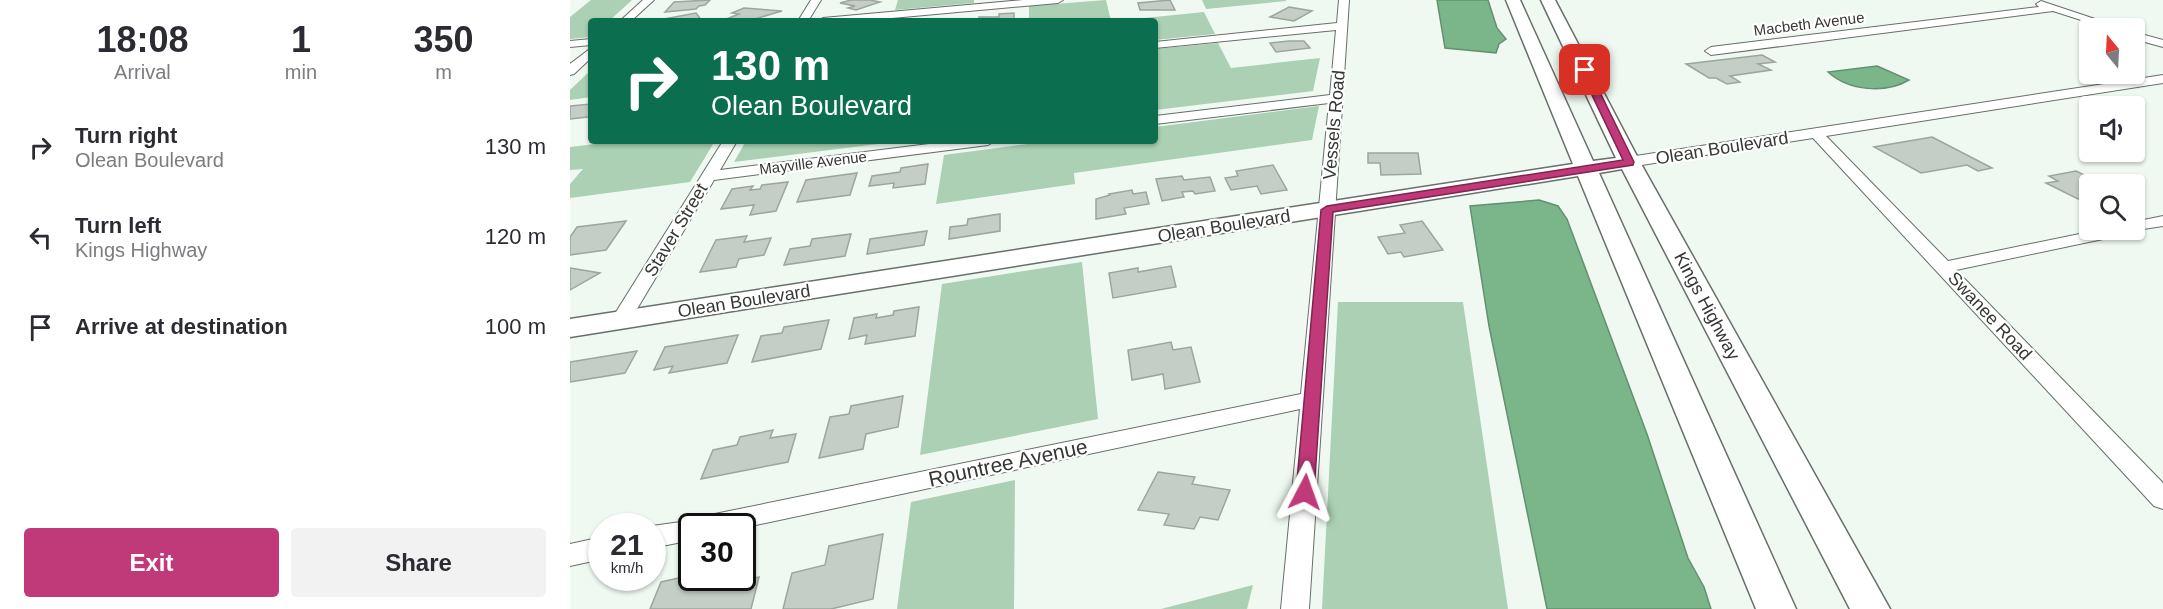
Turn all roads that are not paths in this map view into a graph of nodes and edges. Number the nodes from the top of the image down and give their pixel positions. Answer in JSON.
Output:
{"nodes":[{"id":1,"x":648,"y":0,"type":"edge"},
{"id":2,"x":816,"y":0,"type":"edge"},
{"id":3,"x":1058,"y":0,"type":"edge"},
{"id":4,"x":1344,"y":0,"type":"edge"},
{"id":5,"x":1513,"y":0,"type":"edge"},
{"id":6,"x":1548,"y":0,"type":"edge"},
{"id":7,"x":2030,"y":0,"type":"edge"},
{"id":8,"x":983,"y":3,"type":"edge"},
{"id":9,"x":2054,"y":8,"type":"junction"},
{"id":10,"x":628,"y":18,"type":"edge"},
{"id":11,"x":805,"y":18,"type":"edge"},
{"id":12,"x":850,"y":18,"type":"edge"},
{"id":13,"x":2085,"y":18,"type":"edge"},
{"id":14,"x":1342,"y":26,"type":"junction"},
{"id":15,"x":2145,"y":38,"type":"edge"},
{"id":16,"x":588,"y":42,"type":"edge"},
{"id":17,"x":570,"y":44,"type":"edge"},
{"id":18,"x":2163,"y":44,"type":"edge"},
{"id":19,"x":1158,"y":45,"type":"edge"},
{"id":20,"x":1711,"y":51,"type":"dead end"},
{"id":21,"x":588,"y":55,"type":"edge"},
{"id":22,"x":570,"y":71,"type":"edge"},
{"id":23,"x":2163,"y":79,"type":"edge"},
{"id":24,"x":1336,"y":98,"type":"junction"},
{"id":25,"x":1158,"y":120,"type":"edge"},
{"id":26,"x":1816,"y":133,"type":"junction"},
{"id":27,"x":728,"y":144,"type":"edge"},
{"id":28,"x":964,"y":144,"type":"edge"},
{"id":29,"x":1629,"y":162,"type":"junction"},
{"id":30,"x":1584,"y":169,"type":"junction"},
{"id":31,"x":709,"y":176,"type":"junction"},
{"id":32,"x":1327,"y":210,"type":"junction"},
{"id":33,"x":2163,"y":221,"type":"edge"},
{"id":34,"x":2145,"y":225,"type":"edge"},
{"id":35,"x":2079,"y":239,"type":"edge"},
{"id":36,"x":1943,"y":267,"type":"junction"},
{"id":37,"x":621,"y":320,"type":"junction"},
{"id":38,"x":570,"y":328,"type":"edge"},
{"id":39,"x":1312,"y":399,"type":"junction"},
{"id":40,"x":2162,"y":497,"type":"edge"},
{"id":41,"x":756,"y":515,"type":"edge"},
{"id":42,"x":588,"y":551,"type":"edge"},
{"id":43,"x":570,"y":555,"type":"edge"},
{"id":44,"x":1296,"y":609,"type":"edge"},
{"id":45,"x":1776,"y":609,"type":"edge"},
{"id":46,"x":1870,"y":609,"type":"edge"}],
"edges":[{"from":1,"to":10,"type":"street"},
{"from":2,"to":11,"type":"street"},
{"from":3,"to":8,"type":"street"},
{"from":4,"to":14,"type":"street","name":"Vessels Road"},
{"from":5,"to":30,"type":"main road"},
{"from":6,"to":29,"type":"main road","name":"Kings Highway"},
{"from":7,"to":9,"type":"street"},
{"from":8,"to":12,"type":"street"},
{"from":9,"to":13,"type":"street"},
{"from":9,"to":20,"type":"street","name":"Macbeth Avenue"},
{"from":14,"to":19,"type":"street"},
{"from":14,"to":24,"type":"street","name":"Vessels Road"},
{"from":15,"to":18,"type":"street"},
{"from":16,"to":17,"type":"street"},
{"from":21,"to":22,"type":"street"},
{"from":23,"to":26,"type":"street","name":"Olean Boulevard"},
{"from":24,"to":25,"type":"street"},
{"from":24,"to":32,"type":"street","name":"Vessels Road"},
{"from":26,"to":29,"type":"street","name":"Olean Boulevard"},
{"from":26,"to":36,"type":"street","name":"Swanee Road"},
{"from":27,"to":31,"type":"street","name":"Staver Street"},
{"from":28,"to":31,"type":"street","name":"Mayville Avenue"},
{"from":29,"to":30,"type":"main road","name":"Olean Boulevard"},
{"from":29,"to":46,"type":"main road","name":"Kings Highway"},
{"from":30,"to":32,"type":"main road","name":"Olean Boulevard"},
{"from":30,"to":45,"type":"main road"},
{"from":31,"to":37,"type":"street","name":"Staver Street"},
{"from":32,"to":37,"type":"main road","name":"Olean Boulevard"},
{"from":32,"to":39,"type":"street","name":"Vessels Road"},
{"from":33,"to":34,"type":"street"},
{"from":35,"to":36,"type":"street"},
{"from":36,"to":40,"type":"street","name":"Swanee Road"},
{"from":37,"to":38,"type":"main road","name":"Olean Boulevard"},
{"from":39,"to":41,"type":"street","name":"Rountree Avenue"},
{"from":39,"to":44,"type":"street","name":"Vessels Road"},
{"from":42,"to":43,"type":"street"}]}
